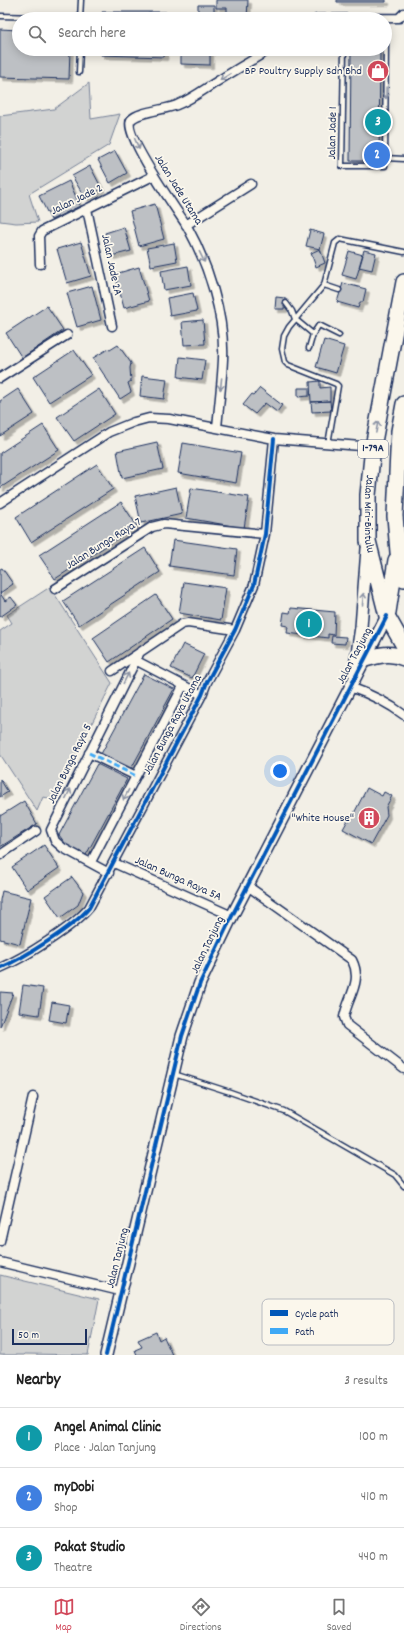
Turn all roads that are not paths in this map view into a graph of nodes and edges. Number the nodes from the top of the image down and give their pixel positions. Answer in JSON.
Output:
{"nodes":[{"id":1,"x":81,"y":0,"type":"edge"},
{"id":2,"x":80,"y":12,"type":"edge"},
{"id":3,"x":0,"y":16,"type":"edge"},
{"id":4,"x":12,"y":16,"type":"edge"},
{"id":5,"x":80,"y":56,"type":"edge"},
{"id":6,"x":259,"y":56,"type":"edge"},
{"id":7,"x":344,"y":56,"type":"edge"},
{"id":8,"x":386,"y":56,"type":"edge"},
{"id":9,"x":79,"y":72,"type":"dead end"},
{"id":10,"x":385,"y":158,"type":"junction"},
{"id":11,"x":404,"y":159,"type":"edge"},
{"id":12,"x":153,"y":176,"type":"junction"},
{"id":13,"x":250,"y":184,"type":"dead end"},
{"id":14,"x":86,"y":209,"type":"junction"},
{"id":15,"x":186,"y":225,"type":"junction"},
{"id":16,"x":404,"y":252,"type":"edge"},
{"id":17,"x":40,"y":264,"type":"dead end"},
{"id":18,"x":404,"y":282,"type":"edge"},
{"id":19,"x":324,"y":285,"type":"junction"},
{"id":20,"x":339,"y":290,"type":"dead end"},
{"id":21,"x":286,"y":303,"type":"dead end"},
{"id":22,"x":295,"y":319,"type":"junction"},
{"id":23,"x":112,"y":326,"type":"dead end"},
{"id":24,"x":313,"y":334,"type":"junction"},
{"id":25,"x":67,"y":335,"type":"dead end"},
{"id":26,"x":339,"y":335,"type":"dead end"},
{"id":27,"x":309,"y":348,"type":"dead end"},
{"id":28,"x":0,"y":378,"type":"edge"},
{"id":29,"x":404,"y":404,"type":"edge"},
{"id":30,"x":216,"y":428,"type":"junction"},
{"id":31,"x":274,"y":439,"type":"junction"},
{"id":32,"x":328,"y":444,"type":"junction"},
{"id":33,"x":373,"y":447,"type":"junction"},
{"id":34,"x":0,"y":503,"type":"edge"},
{"id":35,"x":265,"y":534,"type":"junction"},
{"id":36,"x":368,"y":541,"type":"junction"},
{"id":37,"x":398,"y":552,"type":"junction"},
{"id":38,"x":404,"y":579,"type":"edge"},
{"id":39,"x":55,"y":589,"type":"dead end"},
{"id":40,"x":387,"y":616,"type":"junction"},
{"id":41,"x":235,"y":630,"type":"junction"},
{"id":42,"x":404,"y":646,"type":"edge"},
{"id":43,"x":140,"y":652,"type":"junction"},
{"id":44,"x":404,"y":658,"type":"edge"},
{"id":45,"x":365,"y":659,"type":"junction"},
{"id":46,"x":135,"y":660,"type":"junction"},
{"id":47,"x":112,"y":671,"type":"dead end"},
{"id":48,"x":352,"y":683,"type":"junction"},
{"id":49,"x":183,"y":686,"type":"junction"},
{"id":50,"x":202,"y":695,"type":"junction"},
{"id":51,"x":404,"y":715,"type":"edge"},
{"id":52,"x":89,"y":753,"type":"junction"},
{"id":53,"x":136,"y":776,"type":"junction"},
{"id":54,"x":36,"y":831,"type":"dead end"},
{"id":55,"x":0,"y":855,"type":"edge"},
{"id":56,"x":91,"y":862,"type":"junction"},
{"id":57,"x":114,"y":863,"type":"junction"},
{"id":58,"x":109,"y":873,"type":"junction"},
{"id":59,"x":249,"y":887,"type":"junction"},
{"id":60,"x":232,"y":916,"type":"junction"},
{"id":61,"x":0,"y":968,"type":"edge"},
{"id":62,"x":404,"y":1069,"type":"edge"},
{"id":63,"x":174,"y":1074,"type":"junction"},
{"id":64,"x":33,"y":1097,"type":"dead end"},
{"id":65,"x":404,"y":1186,"type":"edge"},
{"id":66,"x":0,"y":1241,"type":"edge"},
{"id":67,"x":0,"y":1262,"type":"edge"},
{"id":68,"x":120,"y":1291,"type":"junction"},
{"id":69,"x":106,"y":1355,"type":"edge"}],
"edges":[{"from":1,"to":2,"type":"lane"},
{"from":3,"to":4,"type":"lane"},
{"from":5,"to":9,"type":"lane"},
{"from":6,"to":12,"type":"street","name":"Jalan Jade Utama","one_way":true},
{"from":7,"to":10,"type":"lane","name":"Jalan Jade 1"},
{"from":8,"to":10,"type":"lane","one_way":true},
{"from":10,"to":11,"type":"lane"},
{"from":12,"to":14,"type":"street","name":"Jalan Jade 2"},
{"from":12,"to":15,"type":"street","name":"Jalan Jade Utama"},
{"from":13,"to":15,"type":"street"},
{"from":14,"to":17,"type":"street","name":"Jalan Jade 2"},
{"from":14,"to":23,"type":"street","name":"Jalan Jade 2A"},
{"from":15,"to":30,"type":"street","name":"Jalan Jade Utama","one_way":true},
{"from":16,"to":19,"type":"lane"},
{"from":33,"to":18,"type":"highway","name":"Jalan Miri-Bintulu","number":"1-79A","one_way":true},
{"from":19,"to":20,"type":"lane"},
{"from":19,"to":22,"type":"lane"},
{"from":21,"to":22,"type":"lane"},
{"from":22,"to":24,"type":"lane"},
{"from":22,"to":32,"type":"lane"},
{"from":24,"to":26,"type":"lane"},
{"from":24,"to":27,"type":"lane"},
{"from":25,"to":28,"type":"street"},
{"from":29,"to":37,"type":"highway","name":"Jalan Miri-Bintulu"},
{"from":30,"to":31,"type":"street"},
{"from":30,"to":34,"type":"street"},
{"from":31,"to":32,"type":"street"},
{"from":31,"to":35,"type":"street","name":"Jalan Bunga Raya Utama"},
{"from":32,"to":33,"type":"street"},
{"from":33,"to":36,"type":"highway","name":"Jalan Miri-Bintulu","number":"1-79A"},
{"from":35,"to":39,"type":"street","name":"Jalan Bunga Raya 7"},
{"from":35,"to":41,"type":"street","name":"Jalan Bunga Raya Utama"},
{"from":36,"to":40,"type":"highway","name":"Jalan Miri-Bintulu","number":"1-79A"},
{"from":48,"to":36,"type":"street","name":"Jalan Tanjung","one_way":true},
{"from":37,"to":38,"type":"highway","name":"Jalan Miri-Bintulu"},
{"from":37,"to":40,"type":"highway"},
{"from":40,"to":42,"type":"highway","name":"Jalan Miri-Bintulu","number":"1-79A"},
{"from":40,"to":45,"type":"street","name":"Jalan Tanjung"},
{"from":41,"to":43,"type":"street"},
{"from":41,"to":50,"type":"street","name":"Jalan Bunga Raya Utama"},
{"from":43,"to":46,"type":"street","name":"Jalan Bunga Raya 5"},
{"from":43,"to":47,"type":"street"},
{"from":44,"to":45,"type":"highway"},
{"from":45,"to":48,"type":"street","name":"Jalan Tanjung"},
{"from":46,"to":49,"type":"street"},
{"from":52,"to":46,"type":"street","name":"Jalan Bunga Raya 5","one_way":true},
{"from":48,"to":51,"type":"street"},
{"from":48,"to":59,"type":"street","name":"Jalan Tanjung"},
{"from":49,"to":50,"type":"street"},
{"from":49,"to":53,"type":"street"},
{"from":50,"to":57,"type":"street","name":"Jalan Bunga Raya Utama"},
{"from":52,"to":53,"type":"street"},
{"from":56,"to":52,"type":"street","name":"Jalan Bunga Raya 5","one_way":true},
{"from":53,"to":56,"type":"street","one_way":true},
{"from":54,"to":55,"type":"street"},
{"from":56,"to":58,"type":"street","name":"Jalan Bunga Raya 5"},
{"from":57,"to":58,"type":"street","name":"Jalan Bunga Raya Utama"},
{"from":57,"to":60,"type":"street","name":"Jalan Bunga Raya 5A"},
{"from":58,"to":61,"type":"street","name":"Jalan Bunga Raya Utama"},
{"from":59,"to":60,"type":"street","name":"Jalan Tanjung"},
{"from":59,"to":62,"type":"street"},
{"from":60,"to":63,"type":"street","name":"Jalan Tanjung"},
{"from":63,"to":65,"type":"lane"},
{"from":63,"to":68,"type":"street","name":"Jalan Tanjung"},
{"from":64,"to":66,"type":"street"},
{"from":67,"to":68,"type":"street"},
{"from":68,"to":69,"type":"street","name":"Jalan Tanjung"}]}
